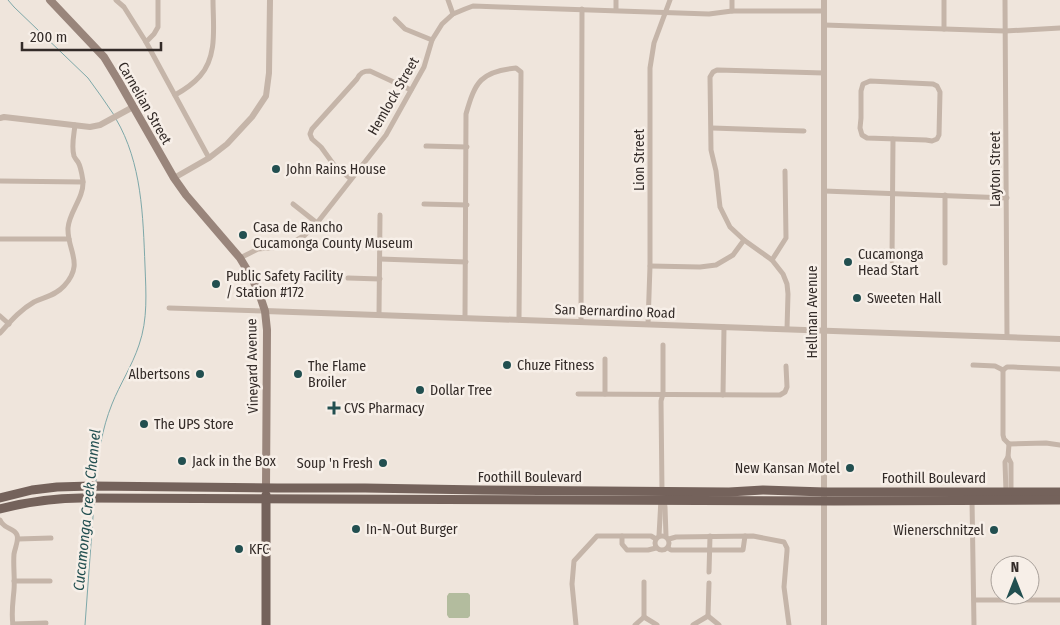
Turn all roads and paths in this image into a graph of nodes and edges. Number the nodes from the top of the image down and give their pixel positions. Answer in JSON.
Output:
{"nodes":[{"id":1,"x":50,"y":0,"type":"edge"},
{"id":2,"x":116,"y":0,"type":"edge"},
{"id":3,"x":158,"y":0,"type":"edge"},
{"id":4,"x":214,"y":0,"type":"edge"},
{"id":5,"x":270,"y":0,"type":"edge"},
{"id":6,"x":448,"y":0,"type":"edge"},
{"id":7,"x":500,"y":0,"type":"edge"},
{"id":8,"x":558,"y":0,"type":"edge"},
{"id":9,"x":616,"y":0,"type":"edge"},
{"id":10,"x":670,"y":0,"type":"edge"},
{"id":11,"x":732,"y":0,"type":"edge"},
{"id":12,"x":824,"y":0,"type":"edge"},
{"id":13,"x":944,"y":0,"type":"edge"},
{"id":14,"x":1005,"y":0,"type":"edge"},
{"id":15,"x":500,"y":7,"type":"junction"},
{"id":16,"x":558,"y":8,"type":"junction"},
{"id":17,"x":582,"y":9,"type":"junction"},
{"id":18,"x":616,"y":10,"type":"junction"},
{"id":19,"x":732,"y":11,"type":"junction"},
{"id":20,"x":824,"y":11,"type":"junction"},
{"id":21,"x":666,"y":12,"type":"junction"},
{"id":22,"x":453,"y":14,"type":"junction"},
{"id":23,"x":394,"y":19,"type":"dead end"},
{"id":24,"x":824,"y":25,"type":"junction"},
{"id":25,"x":1060,"y":28,"type":"edge"},
{"id":26,"x":944,"y":29,"type":"junction"},
{"id":27,"x":1005,"y":31,"type":"junction"},
{"id":28,"x":432,"y":40,"type":"junction"},
{"id":29,"x":146,"y":42,"type":"junction"},
{"id":30,"x":824,"y":73,"type":"junction"},
{"id":31,"x":411,"y":90,"type":"junction"},
{"id":32,"x":175,"y":95,"type":"junction"},
{"id":33,"x":133,"y":107,"type":"junction"},
{"id":34,"x":0,"y":118,"type":"edge"},
{"id":35,"x":75,"y":125,"type":"junction"},
{"id":36,"x":712,"y":128,"type":"junction"},
{"id":37,"x":804,"y":131,"type":"dead end"},
{"id":38,"x":893,"y":139,"type":"junction"},
{"id":39,"x":426,"y":146,"type":"dead end"},
{"id":40,"x":467,"y":147,"type":"junction"},
{"id":41,"x":209,"y":158,"type":"junction"},
{"id":42,"x":785,"y":171,"type":"dead end"},
{"id":43,"x":174,"y":178,"type":"junction"},
{"id":44,"x":351,"y":179,"type":"junction"},
{"id":45,"x":0,"y":181,"type":"edge"},
{"id":46,"x":83,"y":182,"type":"junction"},
{"id":47,"x":824,"y":191,"type":"junction"},
{"id":48,"x":892,"y":194,"type":"junction"},
{"id":49,"x":944,"y":195,"type":"junction"},
{"id":50,"x":1007,"y":198,"type":"junction"},
{"id":51,"x":293,"y":204,"type":"dead end"},
{"id":52,"x":424,"y":204,"type":"dead end"},
{"id":53,"x":466,"y":205,"type":"junction"},
{"id":54,"x":380,"y":215,"type":"dead end"},
{"id":55,"x":317,"y":223,"type":"junction"},
{"id":56,"x":0,"y":239,"type":"edge"},
{"id":57,"x":69,"y":239,"type":"junction"},
{"id":58,"x":744,"y":240,"type":"junction"},
{"id":59,"x":240,"y":258,"type":"junction"},
{"id":60,"x":380,"y":260,"type":"junction"},
{"id":61,"x":772,"y":260,"type":"junction"},
{"id":62,"x":892,"y":261,"type":"dead end"},
{"id":63,"x":466,"y":262,"type":"junction"},
{"id":64,"x":945,"y":263,"type":"dead end"},
{"id":65,"x":650,"y":266,"type":"junction"},
{"id":66,"x":348,"y":278,"type":"dead end"},
{"id":67,"x":380,"y":280,"type":"junction"},
{"id":68,"x":169,"y":308,"type":"dead end"},
{"id":69,"x":265,"y":311,"type":"junction"},
{"id":70,"x":379,"y":315,"type":"junction"},
{"id":71,"x":0,"y":316,"type":"edge"},
{"id":72,"x":465,"y":318,"type":"junction"},
{"id":73,"x":519,"y":320,"type":"junction"},
{"id":74,"x":581,"y":322,"type":"junction"},
{"id":75,"x":9,"y":324,"type":"junction"},
{"id":76,"x":648,"y":324,"type":"junction"},
{"id":77,"x":724,"y":327,"type":"junction"},
{"id":78,"x":787,"y":329,"type":"junction"},
{"id":79,"x":825,"y":330,"type":"junction"},
{"id":80,"x":0,"y":334,"type":"edge"},
{"id":81,"x":1007,"y":337,"type":"junction"},
{"id":82,"x":1060,"y":339,"type":"edge"},
{"id":83,"x":663,"y":345,"type":"dead end"},
{"id":84,"x":605,"y":359,"type":"dead end"},
{"id":85,"x":973,"y":365,"type":"dead end"},
{"id":86,"x":786,"y":366,"type":"dead end"},
{"id":87,"x":1060,"y":369,"type":"edge"},
{"id":88,"x":1003,"y":370,"type":"junction"},
{"id":89,"x":578,"y":394,"type":"dead end"},
{"id":90,"x":605,"y":394,"type":"junction"},
{"id":91,"x":663,"y":394,"type":"junction"},
{"id":92,"x":723,"y":395,"type":"junction"},
{"id":93,"x":1009,"y":444,"type":"junction"},
{"id":94,"x":1060,"y":445,"type":"edge"},
{"id":95,"x":266,"y":488,"type":"junction"},
{"id":96,"x":1008,"y":492,"type":"junction"},
{"id":97,"x":1060,"y":492,"type":"edge"},
{"id":98,"x":825,"y":496,"type":"junction"},
{"id":99,"x":662,"y":497,"type":"junction"},
{"id":100,"x":0,"y":498,"type":"edge"},
{"id":101,"x":266,"y":499,"type":"junction"},
{"id":102,"x":972,"y":500,"type":"junction"},
{"id":103,"x":1060,"y":500,"type":"edge"},
{"id":104,"x":0,"y":509,"type":"edge"},
{"id":105,"x":0,"y":520,"type":"edge"},
{"id":106,"x":622,"y":536,"type":"junction"},
{"id":107,"x":710,"y":536,"type":"junction"},
{"id":108,"x":745,"y":536,"type":"junction"},
{"id":109,"x":51,"y":538,"type":"dead end"},
{"id":110,"x":658,"y":538,"type":"junction"},
{"id":111,"x":667,"y":538,"type":"junction"},
{"id":112,"x":18,"y":539,"type":"junction"},
{"id":113,"x":656,"y":548,"type":"junction"},
{"id":114,"x":668,"y":548,"type":"junction"},
{"id":115,"x":710,"y":550,"type":"junction"},
{"id":116,"x":709,"y":572,"type":"dead end"},
{"id":117,"x":14,"y":580,"type":"junction"},
{"id":118,"x":50,"y":581,"type":"dead end"},
{"id":119,"x":644,"y":582,"type":"dead end"},
{"id":120,"x":709,"y":583,"type":"dead end"},
{"id":121,"x":974,"y":600,"type":"junction"},
{"id":122,"x":1060,"y":600,"type":"edge"},
{"id":123,"x":708,"y":616,"type":"junction"},
{"id":124,"x":644,"y":617,"type":"junction"},
{"id":125,"x":46,"y":623,"type":"dead end"},
{"id":126,"x":13,"y":625,"type":"edge"},
{"id":127,"x":266,"y":625,"type":"edge"},
{"id":128,"x":576,"y":625,"type":"edge"},
{"id":129,"x":635,"y":625,"type":"edge"},
{"id":130,"x":657,"y":625,"type":"edge"},
{"id":131,"x":693,"y":625,"type":"edge"},
{"id":132,"x":718,"y":625,"type":"edge"},
{"id":133,"x":789,"y":625,"type":"edge"},
{"id":134,"x":824,"y":625,"type":"edge"},
{"id":135,"x":974,"y":625,"type":"edge"}],
"edges":[{"from":1,"to":33,"type":"main road","name":"Carnelian Street"},
{"from":2,"to":29,"type":"street"},
{"from":3,"to":29,"type":"street"},
{"from":4,"to":32,"type":"street"},
{"from":5,"to":41,"type":"street"},
{"from":6,"to":22,"type":"street"},
{"from":7,"to":15,"type":"street"},
{"from":8,"to":16,"type":"street"},
{"from":9,"to":18,"type":"street"},
{"from":10,"to":21,"type":"street","name":"Lion Street"},
{"from":11,"to":19,"type":"street"},
{"from":12,"to":20,"type":"street","name":"Hellman Avenue"},
{"from":13,"to":26,"type":"street"},
{"from":14,"to":27,"type":"street","name":"Layton Street"},
{"from":15,"to":16,"type":"street","name":"Hemlock Street"},
{"from":15,"to":22,"type":"street","name":"Hemlock Street"},
{"from":16,"to":17,"type":"street","name":"Hemlock Street"},
{"from":17,"to":18,"type":"street","name":"Hemlock Street"},
{"from":17,"to":74,"type":"street"},
{"from":18,"to":21,"type":"street","name":"Hemlock Street"},
{"from":19,"to":20,"type":"street","name":"Hemlock Street"},
{"from":19,"to":21,"type":"street","name":"Hemlock Street"},
{"from":20,"to":24,"type":"street","name":"Hellman Avenue"},
{"from":21,"to":65,"type":"street","name":"Lion Street"},
{"from":22,"to":28,"type":"street","name":"Hemlock Street"},
{"from":23,"to":28,"type":"street"},
{"from":24,"to":26,"type":"street"},
{"from":24,"to":30,"type":"street","name":"Hellman Avenue"},
{"from":25,"to":27,"type":"street"},
{"from":26,"to":27,"type":"street"},
{"from":27,"to":50,"type":"street","name":"Layton Street"},
{"from":28,"to":31,"type":"street","name":"Hemlock Street"},
{"from":29,"to":32,"type":"street"},
{"from":30,"to":36,"type":"street"},
{"from":30,"to":47,"type":"street","name":"Hellman Avenue"},
{"from":31,"to":44,"type":"street","name":"Hemlock Street"},
{"from":31,"to":44,"type":"street"},
{"from":32,"to":41,"type":"street"},
{"from":33,"to":35,"type":"street"},
{"from":33,"to":43,"type":"main road","name":"Carnelian Street"},
{"from":34,"to":35,"type":"street"},
{"from":35,"to":46,"type":"street"},
{"from":36,"to":37,"type":"street"},
{"from":36,"to":58,"type":"street"},
{"from":38,"to":38,"type":"street"},
{"from":38,"to":48,"type":"street"},
{"from":39,"to":40,"type":"street"},
{"from":40,"to":53,"type":"street"},
{"from":40,"to":73,"type":"street"},
{"from":41,"to":43,"type":"street"},
{"from":42,"to":61,"type":"street"},
{"from":43,"to":59,"type":"main road","name":"Vineyard Avenue"},
{"from":44,"to":55,"type":"street","name":"Hemlock Street"},
{"from":45,"to":46,"type":"street"},
{"from":46,"to":57,"type":"street"},
{"from":47,"to":48,"type":"street"},
{"from":47,"to":79,"type":"street","name":"Hellman Avenue"},
{"from":48,"to":49,"type":"street"},
{"from":48,"to":62,"type":"street"},
{"from":49,"to":50,"type":"street"},
{"from":49,"to":64,"type":"street"},
{"from":50,"to":81,"type":"street","name":"Layton Street"},
{"from":51,"to":55,"type":"street"},
{"from":52,"to":53,"type":"street"},
{"from":53,"to":63,"type":"street"},
{"from":54,"to":60,"type":"street"},
{"from":55,"to":59,"type":"street","name":"Hemlock Street"},
{"from":56,"to":57,"type":"street"},
{"from":57,"to":75,"type":"street"},
{"from":58,"to":61,"type":"street"},
{"from":58,"to":65,"type":"street"},
{"from":59,"to":69,"type":"main road","name":"Vineyard Avenue"},
{"from":60,"to":63,"type":"street"},
{"from":60,"to":67,"type":"street"},
{"from":61,"to":78,"type":"street"},
{"from":63,"to":72,"type":"street"},
{"from":65,"to":76,"type":"street","name":"Lion Street"},
{"from":66,"to":67,"type":"street"},
{"from":67,"to":70,"type":"street"},
{"from":68,"to":69,"type":"street","name":"San Bernardino Road"},
{"from":69,"to":70,"type":"street","name":"San Bernardino Road"},
{"from":69,"to":95,"type":"main road","name":"Vineyard Avenue"},
{"from":70,"to":72,"type":"street","name":"San Bernardino Road"},
{"from":71,"to":75,"type":"street"},
{"from":72,"to":73,"type":"street","name":"San Bernardino Road"},
{"from":73,"to":74,"type":"street","name":"San Bernardino Road"},
{"from":74,"to":76,"type":"street","name":"San Bernardino Road"},
{"from":75,"to":80,"type":"street"},
{"from":76,"to":77,"type":"street","name":"San Bernardino Road"},
{"from":77,"to":78,"type":"street","name":"San Bernardino Road"},
{"from":77,"to":92,"type":"street"},
{"from":78,"to":79,"type":"street","name":"San Bernardino Road"},
{"from":79,"to":81,"type":"street","name":"San Bernardino Road"},
{"from":79,"to":98,"type":"street","name":"Hellman Avenue"},
{"from":81,"to":82,"type":"street","name":"San Bernardino Road"},
{"from":83,"to":91,"type":"street"},
{"from":84,"to":90,"type":"street"},
{"from":85,"to":88,"type":"street"},
{"from":86,"to":92,"type":"street"},
{"from":87,"to":88,"type":"street"},
{"from":88,"to":93,"type":"street"},
{"from":89,"to":90,"type":"street"},
{"from":90,"to":91,"type":"street"},
{"from":91,"to":92,"type":"street"},
{"from":91,"to":99,"type":"street"},
{"from":93,"to":94,"type":"street"},
{"from":93,"to":96,"type":"street"},
{"from":95,"to":99,"type":"main road","name":"Foothill Boulevard"},
{"from":95,"to":100,"type":"main road","name":"Foothill Boulevard"},
{"from":95,"to":101,"type":"main road","name":"Vineyard Avenue"},
{"from":96,"to":97,"type":"main road","name":"Foothill Boulevard"},
{"from":96,"to":98,"type":"main road","name":"Foothill Boulevard"},
{"from":98,"to":99,"type":"main road","name":"Foothill Boulevard"},
{"from":98,"to":102,"type":"main road","name":"Foothill Boulevard"},
{"from":98,"to":134,"type":"street","name":"Hellman Avenue"},
{"from":99,"to":101,"type":"main road","name":"Foothill Boulevard"},
{"from":99,"to":110,"type":"street"},
{"from":99,"to":111,"type":"street"},
{"from":101,"to":104,"type":"main road","name":"Foothill Boulevard"},
{"from":101,"to":127,"type":"main road","name":"Vineyard Avenue"},
{"from":102,"to":103,"type":"main road","name":"Foothill Boulevard"},
{"from":102,"to":121,"type":"street"},
{"from":105,"to":112,"type":"street"},
{"from":106,"to":110,"type":"street"},
{"from":106,"to":113,"type":"street"},
{"from":106,"to":128,"type":"street"},
{"from":107,"to":108,"type":"street"},
{"from":107,"to":111,"type":"street"},
{"from":107,"to":115,"type":"street"},
{"from":108,"to":115,"type":"street"},
{"from":108,"to":133,"type":"street"},
{"from":109,"to":112,"type":"street"},
{"from":110,"to":111,"type":"street"},
{"from":110,"to":113,"type":"street"},
{"from":111,"to":114,"type":"street"},
{"from":112,"to":117,"type":"street"},
{"from":113,"to":114,"type":"street"},
{"from":114,"to":115,"type":"street"},
{"from":115,"to":116,"type":"street"},
{"from":117,"to":118,"type":"street"},
{"from":117,"to":126,"type":"street"},
{"from":119,"to":124,"type":"street"},
{"from":120,"to":123,"type":"street"},
{"from":121,"to":122,"type":"street"},
{"from":121,"to":135,"type":"street"},
{"from":123,"to":131,"type":"street"},
{"from":123,"to":132,"type":"street"},
{"from":124,"to":129,"type":"street"},
{"from":124,"to":130,"type":"street"},
{"from":125,"to":126,"type":"street"}]}
